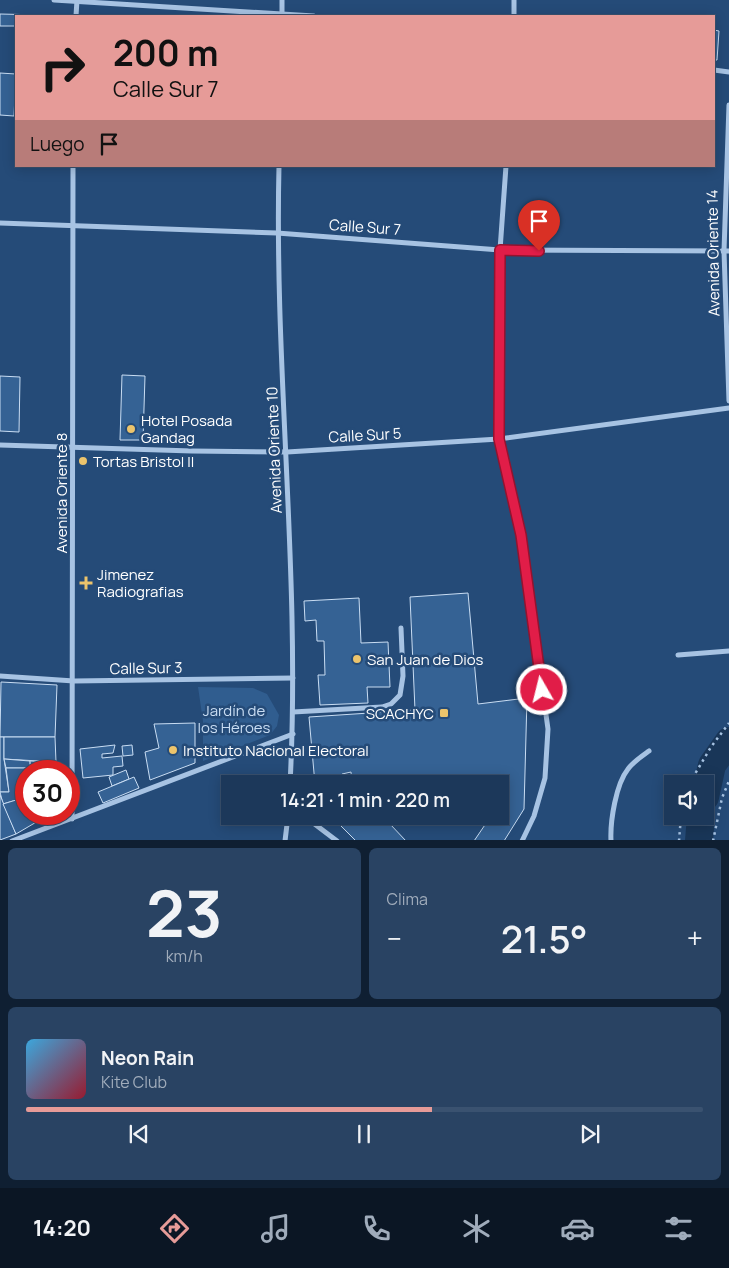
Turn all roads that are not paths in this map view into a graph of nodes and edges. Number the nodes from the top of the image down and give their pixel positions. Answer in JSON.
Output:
{"nodes":[{"id":1,"x":54,"y":0,"type":"edge"},
{"id":2,"x":77,"y":0,"type":"edge"},
{"id":3,"x":282,"y":0,"type":"edge"},
{"id":4,"x":514,"y":0,"type":"edge"},
{"id":5,"x":76,"y":15,"type":"edge"},
{"id":6,"x":282,"y":15,"type":"edge"},
{"id":7,"x":514,"y":15,"type":"edge"},
{"id":8,"x":715,"y":70,"type":"edge"},
{"id":9,"x":729,"y":72,"type":"edge"},
{"id":10,"x":729,"y":105,"type":"edge"},
{"id":11,"x":73,"y":167,"type":"edge"},
{"id":12,"x":279,"y":167,"type":"edge"},
{"id":13,"x":506,"y":167,"type":"edge"},
{"id":14,"x":0,"y":223,"type":"edge"},
{"id":15,"x":72,"y":224,"type":"junction"},
{"id":16,"x":277,"y":233,"type":"junction"},
{"id":17,"x":500,"y":250,"type":"junction"},
{"id":18,"x":727,"y":251,"type":"edge"},
{"id":19,"x":729,"y":401,"type":"edge"},
{"id":20,"x":729,"y":408,"type":"edge"},
{"id":21,"x":499,"y":439,"type":"junction"},
{"id":22,"x":0,"y":444,"type":"edge"},
{"id":23,"x":74,"y":447,"type":"junction"},
{"id":24,"x":287,"y":452,"type":"junction"},
{"id":25,"x":401,"y":628,"type":"dead end"},
{"id":26,"x":729,"y":651,"type":"edge"},
{"id":27,"x":678,"y":655,"type":"dead end"},
{"id":28,"x":0,"y":676,"type":"edge"},
{"id":29,"x":292,"y":678,"type":"junction"},
{"id":30,"x":74,"y":682,"type":"junction"},
{"id":31,"x":293,"y":712,"type":"junction"},
{"id":32,"x":292,"y":734,"type":"junction"},
{"id":33,"x":649,"y":751,"type":"dead end"},
{"id":34,"x":73,"y":760,"type":"edge"},
{"id":35,"x":290,"y":775,"type":"edge"},
{"id":36,"x":80,"y":816,"type":"edge"},
{"id":37,"x":55,"y":825,"type":"edge"},
{"id":38,"x":287,"y":825,"type":"edge"},
{"id":39,"x":316,"y":825,"type":"edge"},
{"id":40,"x":12,"y":840,"type":"edge"},
{"id":41,"x":285,"y":840,"type":"edge"},
{"id":42,"x":337,"y":840,"type":"edge"},
{"id":43,"x":522,"y":840,"type":"edge"},
{"id":44,"x":611,"y":840,"type":"edge"}],
"edges":[{"from":1,"to":2,"type":"street"},
{"from":2,"to":5,"type":"street"},
{"from":2,"to":6,"type":"street"},
{"from":3,"to":6,"type":"street"},
{"from":4,"to":7,"type":"street"},
{"from":8,"to":9,"type":"street"},
{"from":10,"to":18,"type":"street","name":"Avenida Oriente 14"},
{"from":11,"to":15,"type":"street","name":"Avenida Oriente 8"},
{"from":12,"to":16,"type":"street","name":"Avenida Oriente 10"},
{"from":13,"to":17,"type":"street"},
{"from":14,"to":15,"type":"street","name":"Calle Sur 7"},
{"from":15,"to":16,"type":"street","name":"Calle Sur 7"},
{"from":15,"to":23,"type":"street","name":"Avenida Oriente 8"},
{"from":16,"to":17,"type":"street","name":"Calle Sur 7"},
{"from":16,"to":24,"type":"street","name":"Avenida Oriente 10"},
{"from":17,"to":18,"type":"street","name":"Calle Sur 7"},
{"from":17,"to":21,"type":"street"},
{"from":18,"to":19,"type":"street","name":"Avenida Oriente 14"},
{"from":20,"to":21,"type":"street","name":"Calle Sur 5"},
{"from":21,"to":24,"type":"street","name":"Calle Sur 5"},
{"from":21,"to":43,"type":"street"},
{"from":22,"to":23,"type":"street","name":"Calle Sur 5"},
{"from":23,"to":24,"type":"street","name":"Calle Sur 5"},
{"from":23,"to":30,"type":"street","name":"Avenida Oriente 8"},
{"from":24,"to":29,"type":"street","name":"Avenida Oriente 10"},
{"from":25,"to":31,"type":"street"},
{"from":26,"to":27,"type":"street"},
{"from":28,"to":30,"type":"street","name":"Calle Sur 3"},
{"from":29,"to":30,"type":"street","name":"Calle Sur 3"},
{"from":29,"to":31,"type":"street","name":"Avenida Oriente 10"},
{"from":30,"to":34,"type":"street","name":"Avenida Oriente 8"},
{"from":31,"to":32,"type":"street","name":"Avenida Oriente 10"},
{"from":32,"to":35,"type":"street","name":"Avenida Oriente 10"},
{"from":32,"to":36,"type":"street"},
{"from":33,"to":44,"type":"street"},
{"from":37,"to":40,"type":"street"},
{"from":38,"to":41,"type":"street"},
{"from":39,"to":42,"type":"street"}]}
